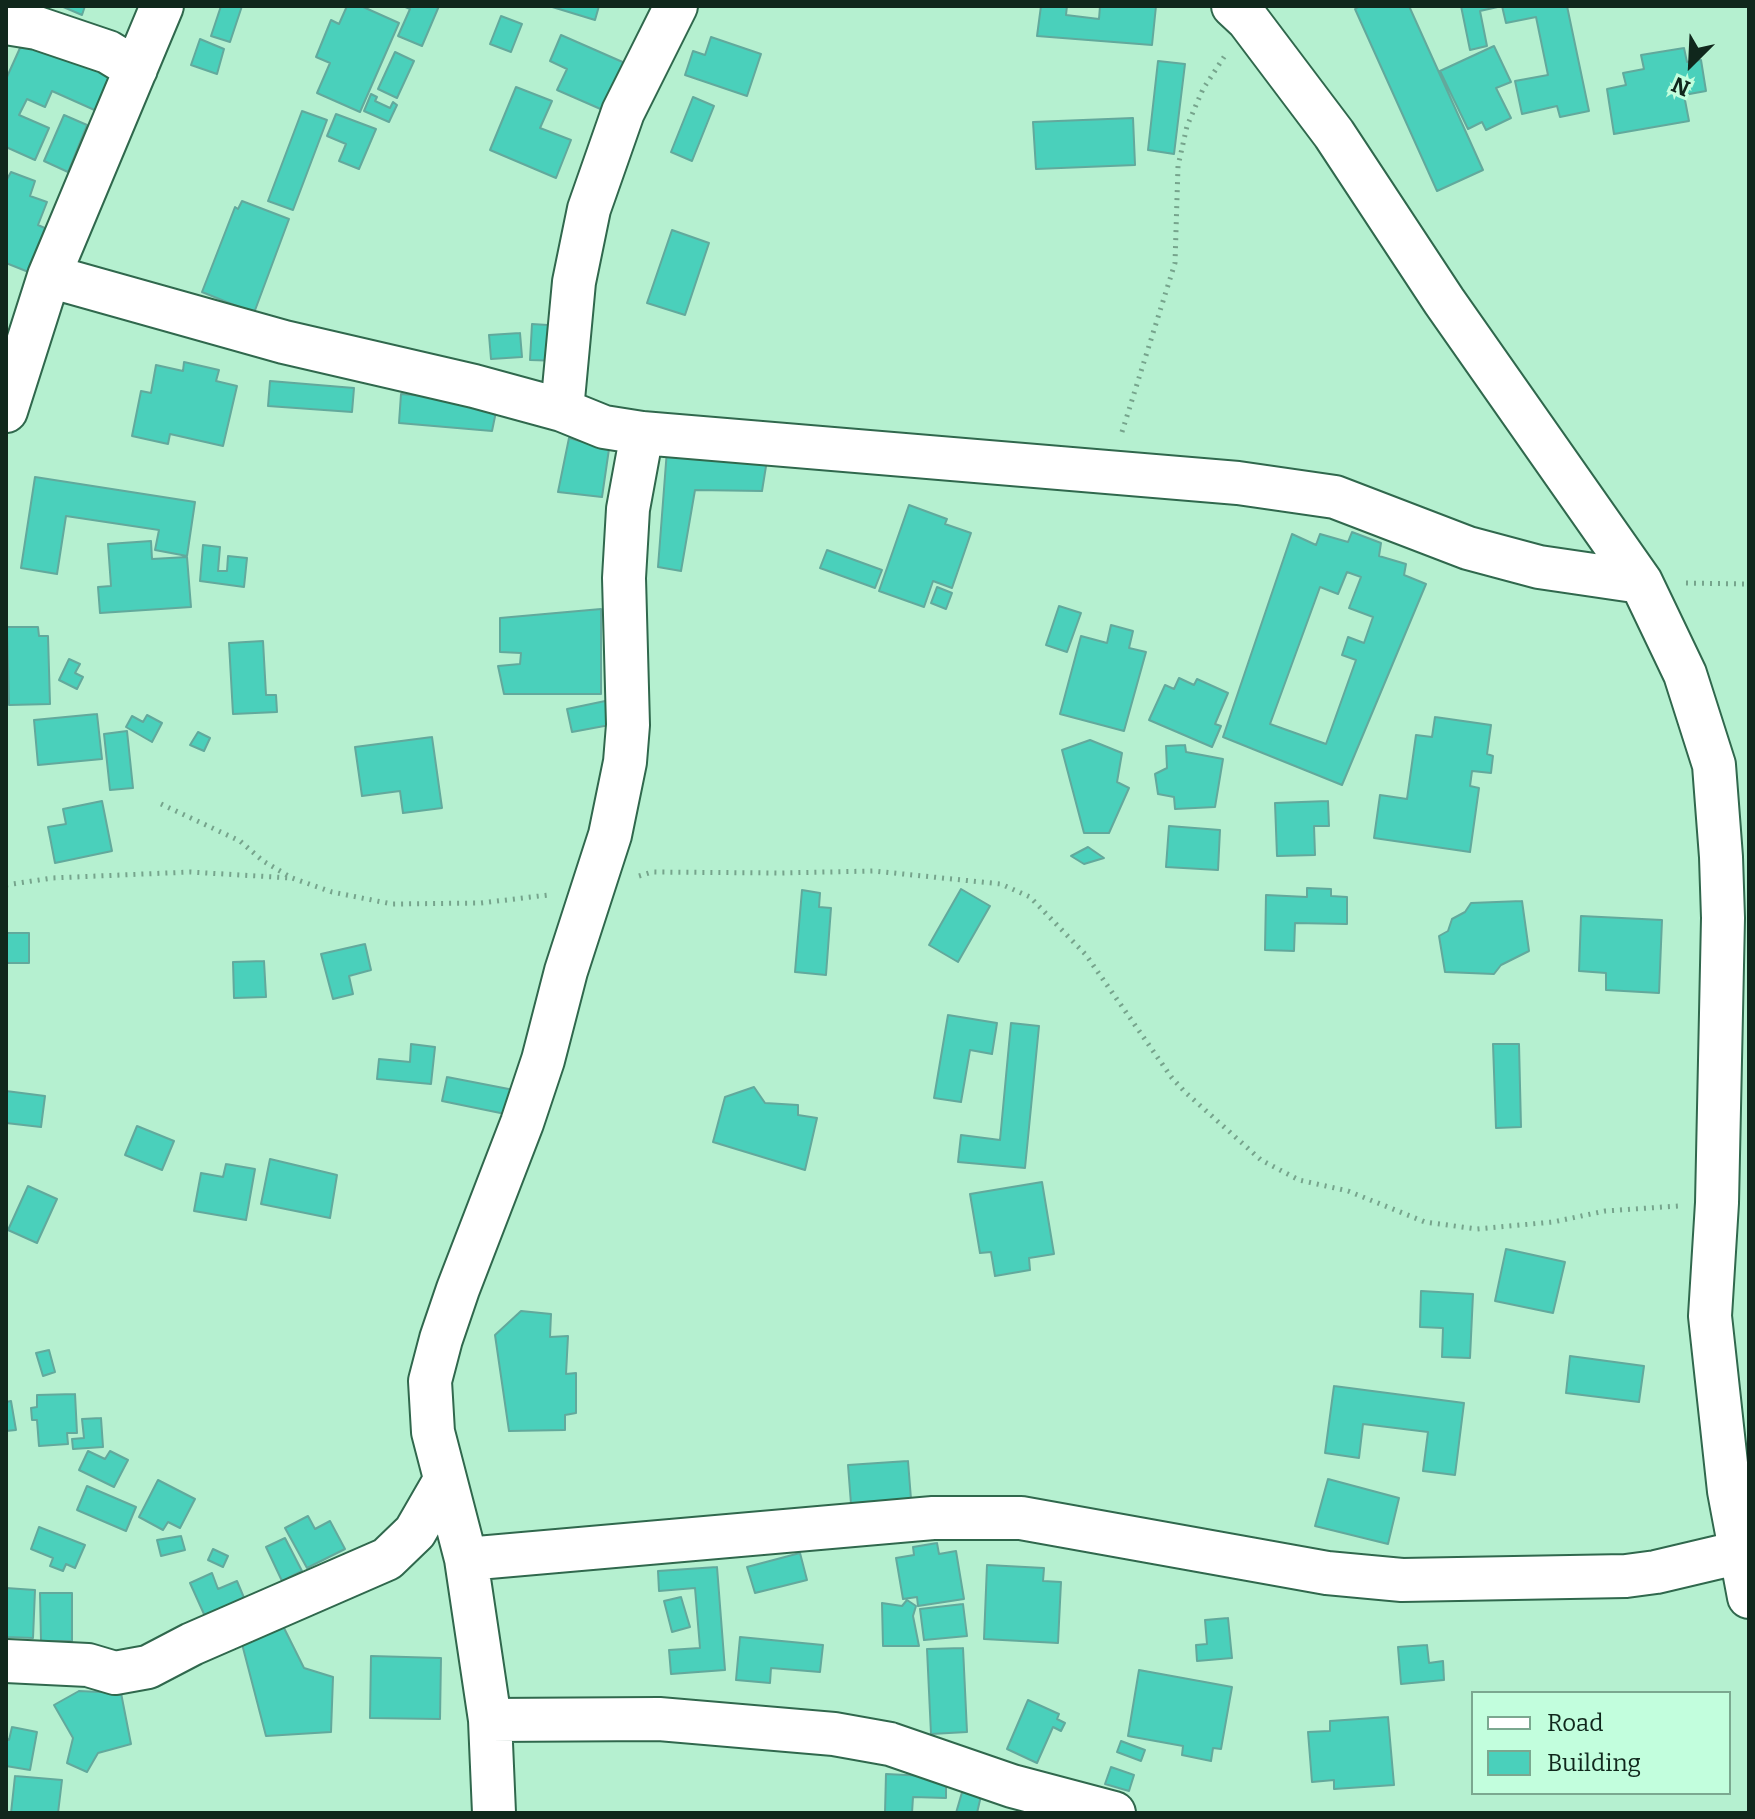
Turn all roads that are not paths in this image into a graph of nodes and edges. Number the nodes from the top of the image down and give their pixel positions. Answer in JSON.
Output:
{"nodes":[{"id":1,"x":162,"y":6,"type":"edge"},
{"id":2,"x":676,"y":6,"type":"edge"},
{"id":3,"x":1241,"y":13,"type":"edge"},
{"id":4,"x":6,"y":23,"type":"edge"},
{"id":5,"x":136,"y":69,"type":"junction"},
{"id":6,"x":49,"y":276,"type":"junction"},
{"id":7,"x":562,"y":410,"type":"junction"},
{"id":8,"x":6,"y":411,"type":"edge"},
{"id":9,"x":642,"y":433,"type":"junction"},
{"id":10,"x":1641,"y":582,"type":"junction"},
{"id":11,"x":1736,"y":918,"type":"edge"},
{"id":12,"x":445,"y":1480,"type":"junction"},
{"id":13,"x":1744,"y":1550,"type":"edge"},
{"id":14,"x":466,"y":1559,"type":"junction"},
{"id":15,"x":1749,"y":1597,"type":"edge"},
{"id":16,"x":6,"y":1661,"type":"edge"},
{"id":17,"x":490,"y":1720,"type":"junction"},
{"id":18,"x":494,"y":1813,"type":"edge"},
{"id":19,"x":1114,"y":1813,"type":"edge"}],
"edges":[{"from":1,"to":5,"type":"street"},
{"from":2,"to":7,"type":"street"},
{"from":3,"to":10,"type":"street"},
{"from":4,"to":5,"type":"street"},
{"from":5,"to":6,"type":"street"},
{"from":6,"to":7,"type":"street"},
{"from":6,"to":8,"type":"street"},
{"from":7,"to":9,"type":"street"},
{"from":9,"to":10,"type":"street"},
{"from":9,"to":12,"type":"street"},
{"from":10,"to":11,"type":"street"},
{"from":11,"to":13,"type":"street"},
{"from":12,"to":14,"type":"street"},
{"from":12,"to":16,"type":"street"},
{"from":13,"to":14,"type":"street"},
{"from":13,"to":15,"type":"street"},
{"from":14,"to":17,"type":"street"},
{"from":17,"to":18,"type":"street"},
{"from":17,"to":19,"type":"street"}]}
